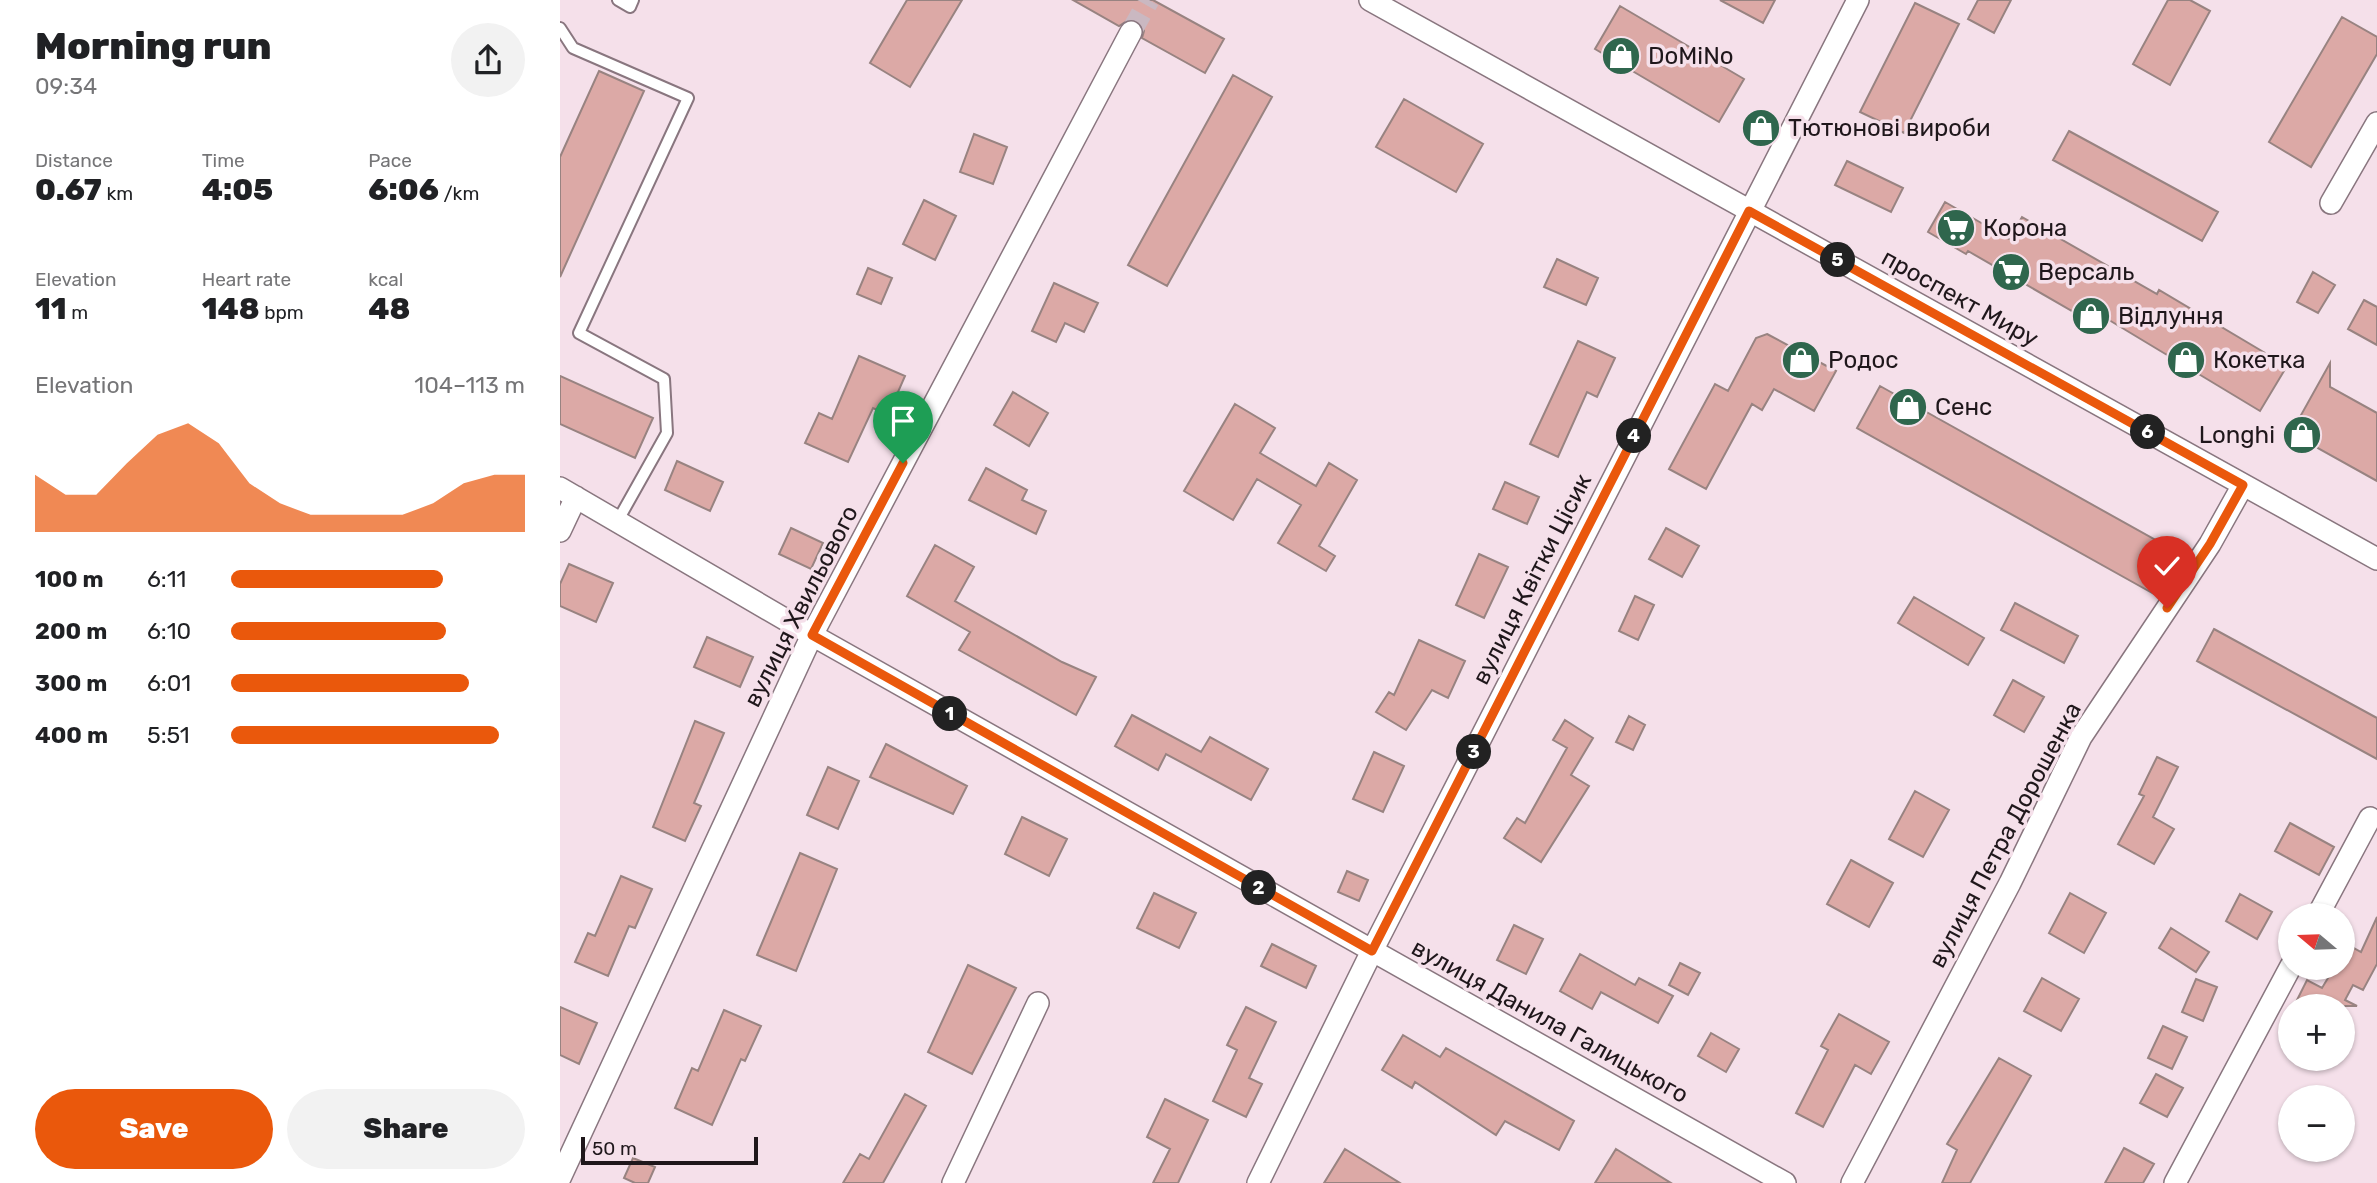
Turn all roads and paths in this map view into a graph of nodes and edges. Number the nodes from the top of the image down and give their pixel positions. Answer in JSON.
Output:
{"nodes":[{"id":1,"x":618,"y":0,"type":"edge"},
{"id":2,"x":633,"y":0,"type":"edge"},
{"id":3,"x":1370,"y":0,"type":"edge"},
{"id":4,"x":1858,"y":0,"type":"edge"},
{"id":5,"x":560,"y":28,"type":"edge"},
{"id":6,"x":1131,"y":32,"type":"tunnel mouth"},
{"id":7,"x":2377,"y":123,"type":"edge"},
{"id":8,"x":2331,"y":204,"type":"dead end"},
{"id":9,"x":1749,"y":211,"type":"junction"},
{"id":10,"x":2243,"y":485,"type":"junction"},
{"id":11,"x":568,"y":492,"type":"edge"},
{"id":12,"x":618,"y":522,"type":"junction"},
{"id":13,"x":560,"y":531,"type":"edge"},
{"id":14,"x":2377,"y":559,"type":"edge"},
{"id":15,"x":812,"y":635,"type":"junction"},
{"id":16,"x":2370,"y":818,"type":"dead end"},
{"id":17,"x":2324,"y":903,"type":"edge"},
{"id":18,"x":1372,"y":951,"type":"junction"},
{"id":19,"x":2284,"y":980,"type":"edge"},
{"id":20,"x":1038,"y":1003,"type":"dead end"},
{"id":21,"x":560,"y":1178,"type":"edge"},
{"id":22,"x":953,"y":1183,"type":"edge"},
{"id":23,"x":1258,"y":1183,"type":"edge"},
{"id":24,"x":1786,"y":1183,"type":"edge"},
{"id":25,"x":1852,"y":1183,"type":"edge"},
{"id":26,"x":2175,"y":1183,"type":"edge"}],
"edges":[{"from":1,"to":2,"type":"lane"},
{"from":3,"to":9,"type":"street","name":"проспект Миру"},
{"from":4,"to":9,"type":"street","name":"вулиця Квітки Цісик"},
{"from":5,"to":12,"type":"lane"},
{"from":6,"to":15,"type":"street","name":"вулиця Хвильового"},
{"from":7,"to":8,"type":"street"},
{"from":9,"to":10,"type":"street","name":"проспект Миру"},
{"from":9,"to":18,"type":"street","name":"вулиця Квітки Цісик"},
{"from":10,"to":14,"type":"street","name":"проспект Миру"},
{"from":10,"to":25,"type":"street","name":"вулиця Петра Дорошенка"},
{"from":11,"to":12,"type":"street","name":"вулиця Данила Галицького"},
{"from":11,"to":13,"type":"street"},
{"from":12,"to":15,"type":"street","name":"вулиця Данила Галицького"},
{"from":15,"to":18,"type":"street","name":"вулиця Данила Галицького"},
{"from":15,"to":21,"type":"street","name":"вулиця Хвильового"},
{"from":16,"to":17,"type":"street"},
{"from":18,"to":23,"type":"street","name":"вулиця Квітки Цісик"},
{"from":18,"to":24,"type":"street","name":"вулиця Данила Галицького"},
{"from":19,"to":26,"type":"street"},
{"from":20,"to":22,"type":"street"}]}
